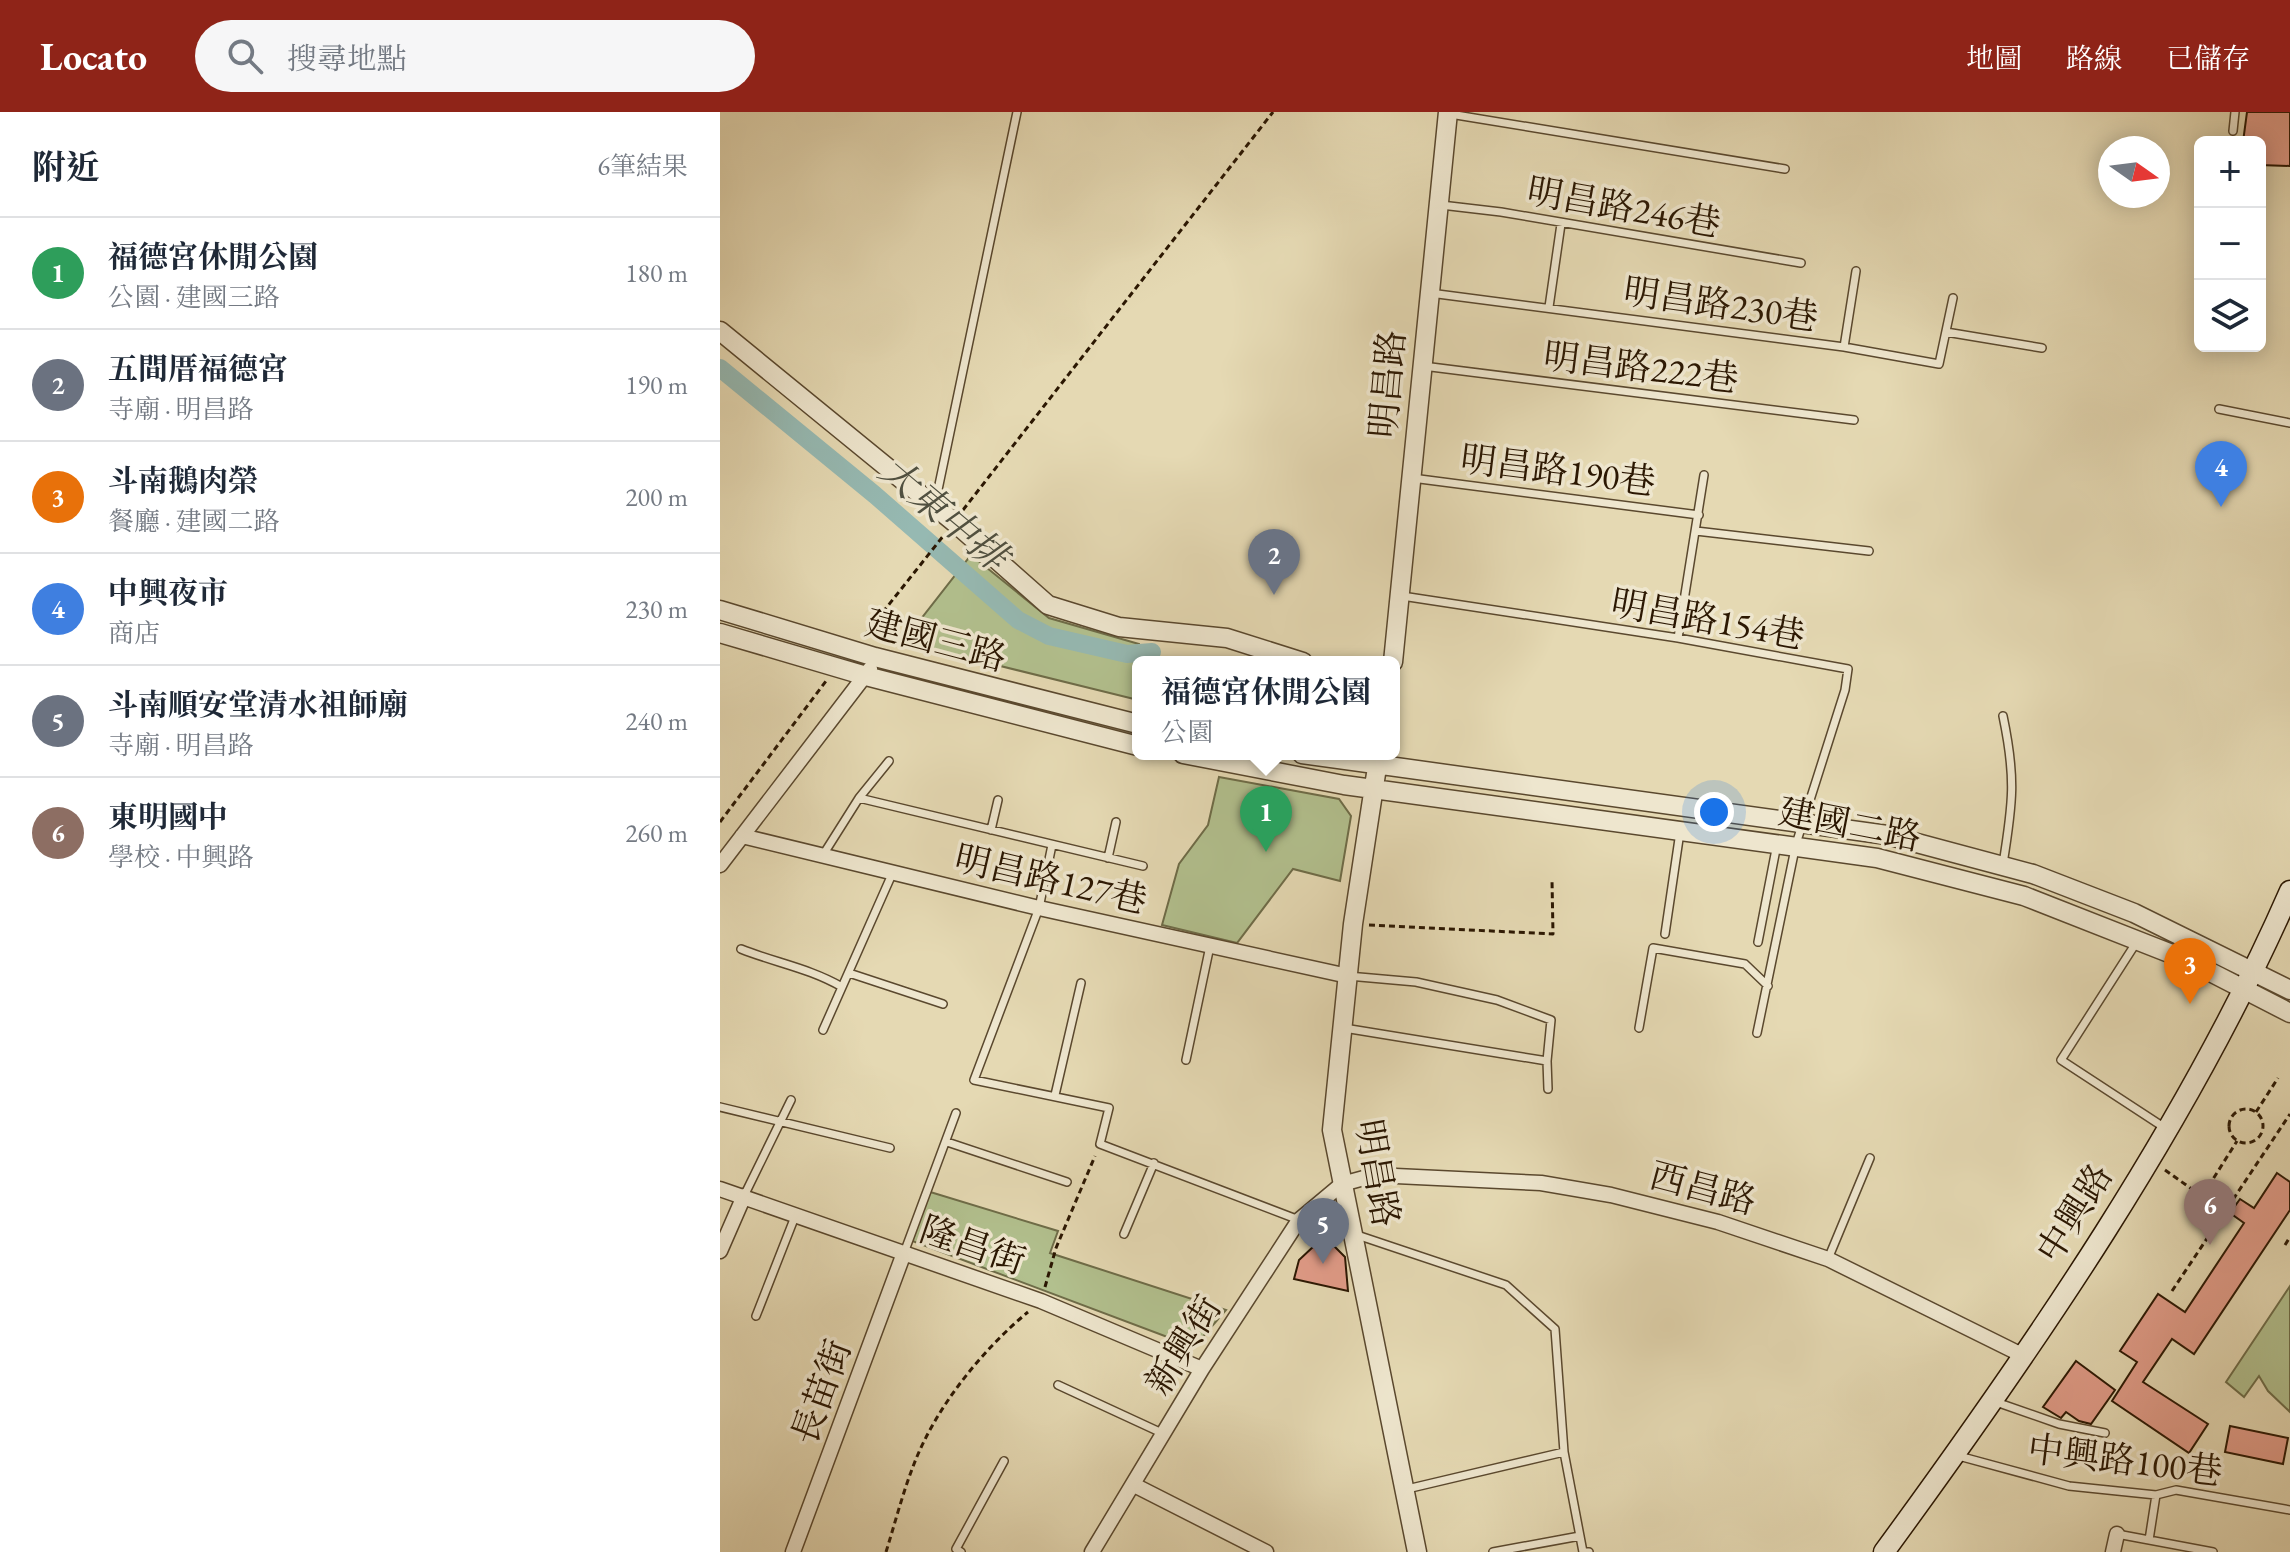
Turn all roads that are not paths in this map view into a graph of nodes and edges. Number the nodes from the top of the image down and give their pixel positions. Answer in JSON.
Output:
{"nodes":[{"id":1,"x":1017,"y":112,"type":"edge"},
{"id":2,"x":2235,"y":112,"type":"edge"},
{"id":3,"x":1448,"y":113,"type":"edge"},
{"id":4,"x":2233,"y":131,"type":"dead end"},
{"id":5,"x":1785,"y":169,"type":"dead end"},
{"id":6,"x":1439,"y":205,"type":"junction"},
{"id":7,"x":1561,"y":224,"type":"junction"},
{"id":8,"x":1801,"y":263,"type":"dead end"},
{"id":9,"x":1856,"y":271,"type":"dead end"},
{"id":10,"x":1427,"y":292,"type":"junction"},
{"id":11,"x":1953,"y":298,"type":"dead end"},
{"id":12,"x":1549,"y":307,"type":"junction"},
{"id":13,"x":720,"y":331,"type":"edge"},
{"id":14,"x":1946,"y":332,"type":"junction"},
{"id":15,"x":1844,"y":347,"type":"junction"},
{"id":16,"x":2042,"y":348,"type":"dead end"},
{"id":17,"x":1421,"y":366,"type":"junction"},
{"id":18,"x":2219,"y":409,"type":"dead end"},
{"id":19,"x":1854,"y":420,"type":"dead end"},
{"id":20,"x":2290,"y":423,"type":"edge"},
{"id":21,"x":1704,"y":475,"type":"dead end"},
{"id":22,"x":1410,"y":478,"type":"junction"},
{"id":23,"x":935,"y":506,"type":"junction"},
{"id":24,"x":1699,"y":515,"type":"junction"},
{"id":25,"x":1696,"y":531,"type":"junction"},
{"id":26,"x":1869,"y":551,"type":"dead end"},
{"id":27,"x":1402,"y":596,"type":"junction"},
{"id":28,"x":720,"y":610,"type":"edge"},
{"id":29,"x":720,"y":633,"type":"edge"},
{"id":30,"x":1678,"y":638,"type":"junction"},
{"id":31,"x":1284,"y":656,"type":"edge"},
{"id":32,"x":1394,"y":656,"type":"edge"},
{"id":33,"x":875,"y":657,"type":"junction"},
{"id":34,"x":866,"y":676,"type":"junction"},
{"id":35,"x":2003,"y":716,"type":"dead end"},
{"id":36,"x":1132,"y":722,"type":"edge"},
{"id":37,"x":1132,"y":744,"type":"edge"},
{"id":38,"x":1217,"y":760,"type":"edge"},
{"id":39,"x":1378,"y":760,"type":"edge"},
{"id":40,"x":889,"y":761,"type":"dead end"},
{"id":41,"x":1373,"y":788,"type":"junction"},
{"id":42,"x":859,"y":798,"type":"junction"},
{"id":43,"x":998,"y":800,"type":"dead end"},
{"id":44,"x":1116,"y":822,"type":"dead end"},
{"id":45,"x":1804,"y":823,"type":"junction"},
{"id":46,"x":991,"y":830,"type":"junction"},
{"id":47,"x":1680,"y":830,"type":"junction"},
{"id":48,"x":742,"y":836,"type":"junction"},
{"id":49,"x":1786,"y":843,"type":"junction"},
{"id":50,"x":1052,"y":845,"type":"junction"},
{"id":51,"x":823,"y":855,"type":"junction"},
{"id":52,"x":1108,"y":858,"type":"junction"},
{"id":53,"x":720,"y":865,"type":"edge"},
{"id":54,"x":1143,"y":866,"type":"dead end"},
{"id":55,"x":2003,"y":866,"type":"junction"},
{"id":56,"x":893,"y":872,"type":"junction"},
{"id":57,"x":2290,"y":891,"type":"edge"},
{"id":58,"x":1039,"y":908,"type":"junction"},
{"id":59,"x":1665,"y":934,"type":"dead end"},
{"id":60,"x":2139,"y":939,"type":"junction"},
{"id":61,"x":1758,"y":942,"type":"dead end"},
{"id":62,"x":1210,"y":946,"type":"junction"},
{"id":63,"x":741,"y":949,"type":"dead end"},
{"id":64,"x":2254,"y":970,"type":"junction"},
{"id":65,"x":849,"y":973,"type":"junction"},
{"id":66,"x":1348,"y":976,"type":"junction"},
{"id":67,"x":1081,"y":983,"type":"dead end"},
{"id":68,"x":1768,"y":986,"type":"junction"},
{"id":69,"x":842,"y":987,"type":"junction"},
{"id":70,"x":2244,"y":990,"type":"junction"},
{"id":71,"x":2290,"y":990,"type":"edge"},
{"id":72,"x":943,"y":1004,"type":"dead end"},
{"id":73,"x":2290,"y":1013,"type":"edge"},
{"id":74,"x":1342,"y":1028,"type":"junction"},
{"id":75,"x":1639,"y":1028,"type":"dead end"},
{"id":76,"x":823,"y":1030,"type":"dead end"},
{"id":77,"x":1757,"y":1033,"type":"dead end"},
{"id":78,"x":1186,"y":1060,"type":"dead end"},
{"id":79,"x":1547,"y":1061,"type":"junction"},
{"id":80,"x":1548,"y":1089,"type":"dead end"},
{"id":81,"x":1055,"y":1095,"type":"junction"},
{"id":82,"x":791,"y":1100,"type":"dead end"},
{"id":83,"x":720,"y":1107,"type":"edge"},
{"id":84,"x":956,"y":1113,"type":"dead end"},
{"id":85,"x":780,"y":1122,"type":"junction"},
{"id":86,"x":2167,"y":1130,"type":"junction"},
{"id":87,"x":947,"y":1142,"type":"junction"},
{"id":88,"x":890,"y":1148,"type":"dead end"},
{"id":89,"x":1870,"y":1158,"type":"dead end"},
{"id":90,"x":1154,"y":1163,"type":"junction"},
{"id":91,"x":1067,"y":1182,"type":"dead end"},
{"id":92,"x":1342,"y":1184,"type":"junction"},
{"id":93,"x":720,"y":1189,"type":"edge"},
{"id":94,"x":744,"y":1196,"type":"junction"},
{"id":95,"x":796,"y":1214,"type":"junction"},
{"id":96,"x":1299,"y":1220,"type":"junction"},
{"id":97,"x":1124,"y":1234,"type":"dead end"},
{"id":98,"x":1355,"y":1234,"type":"junction"},
{"id":99,"x":720,"y":1251,"type":"edge"},
{"id":100,"x":904,"y":1253,"type":"junction"},
{"id":101,"x":1828,"y":1259,"type":"junction"},
{"id":102,"x":756,"y":1316,"type":"dead end"},
{"id":103,"x":2024,"y":1356,"type":"junction"},
{"id":104,"x":1202,"y":1369,"type":"junction"},
{"id":105,"x":1058,"y":1385,"type":"dead end"},
{"id":106,"x":1994,"y":1402,"type":"junction"},
{"id":107,"x":2105,"y":1433,"type":"dead end"},
{"id":108,"x":1164,"y":1434,"type":"junction"},
{"id":109,"x":1564,"y":1452,"type":"junction"},
{"id":110,"x":1955,"y":1455,"type":"junction"},
{"id":111,"x":1004,"y":1461,"type":"dead end"},
{"id":112,"x":1134,"y":1485,"type":"junction"},
{"id":113,"x":1407,"y":1489,"type":"junction"},
{"id":114,"x":2156,"y":1495,"type":"junction"},
{"id":115,"x":2290,"y":1510,"type":"edge"},
{"id":116,"x":2117,"y":1534,"type":"joint"},
{"id":117,"x":1580,"y":1536,"type":"junction"},
{"id":118,"x":2149,"y":1540,"type":"junction"},
{"id":119,"x":793,"y":1552,"type":"edge"},
{"id":120,"x":961,"y":1552,"type":"edge"},
{"id":121,"x":1092,"y":1552,"type":"edge"},
{"id":122,"x":1266,"y":1552,"type":"edge"},
{"id":123,"x":1417,"y":1552,"type":"edge"},
{"id":124,"x":1493,"y":1552,"type":"edge"},
{"id":125,"x":1589,"y":1552,"type":"edge"},
{"id":126,"x":1884,"y":1552,"type":"edge"},
{"id":127,"x":2113,"y":1552,"type":"edge"},
{"id":128,"x":2213,"y":1552,"type":"edge"}],
"edges":[{"from":1,"to":23,"type":"lane"},
{"from":2,"to":4,"type":"lane"},
{"from":3,"to":5,"type":"lane"},
{"from":3,"to":6,"type":"street","name":"明昌路"},
{"from":6,"to":7,"type":"lane","name":"明昌路246巷"},
{"from":6,"to":10,"type":"street","name":"明昌路"},
{"from":7,"to":8,"type":"lane","name":"明昌路246巷"},
{"from":7,"to":12,"type":"lane"},
{"from":9,"to":15,"type":"lane"},
{"from":10,"to":12,"type":"lane","name":"明昌路230巷"},
{"from":10,"to":17,"type":"street","name":"明昌路"},
{"from":11,"to":14,"type":"lane","name":"明昌路230巷"},
{"from":12,"to":15,"type":"lane","name":"明昌路230巷"},
{"from":13,"to":23,"type":"street"},
{"from":14,"to":15,"type":"lane","name":"明昌路230巷"},
{"from":14,"to":16,"type":"lane"},
{"from":17,"to":19,"type":"lane","name":"明昌路222巷"},
{"from":17,"to":22,"type":"street","name":"明昌路"},
{"from":18,"to":20,"type":"lane"},
{"from":21,"to":24,"type":"lane"},
{"from":22,"to":24,"type":"lane","name":"明昌路190巷"},
{"from":22,"to":27,"type":"street","name":"明昌路"},
{"from":23,"to":31,"type":"street"},
{"from":24,"to":25,"type":"lane"},
{"from":25,"to":26,"type":"lane","name":"明昌路190巷"},
{"from":25,"to":30,"type":"lane"},
{"from":27,"to":30,"type":"lane","name":"明昌路154巷"},
{"from":27,"to":32,"type":"street","name":"明昌路"},
{"from":28,"to":33,"type":"street","name":"建國三路"},
{"from":29,"to":34,"type":"street","name":"建國三路"},
{"from":30,"to":45,"type":"lane","name":"明昌路154巷"},
{"from":33,"to":34,"type":"street"},
{"from":33,"to":36,"type":"street","name":"建國三路"},
{"from":34,"to":37,"type":"street","name":"建國三路"},
{"from":34,"to":48,"type":"street"},
{"from":35,"to":55,"type":"lane"},
{"from":38,"to":41,"type":"street"},
{"from":39,"to":41,"type":"street","name":"明昌路"},
{"from":39,"to":45,"type":"street","name":"建國二路"},
{"from":40,"to":42,"type":"lane"},
{"from":41,"to":47,"type":"street","name":"建國二路"},
{"from":41,"to":66,"type":"street","name":"明昌路"},
{"from":42,"to":46,"type":"lane"},
{"from":42,"to":51,"type":"lane"},
{"from":43,"to":46,"type":"lane"},
{"from":44,"to":52,"type":"lane"},
{"from":45,"to":49,"type":"lane"},
{"from":45,"to":55,"type":"street","name":"建國二路"},
{"from":46,"to":50,"type":"lane"},
{"from":47,"to":49,"type":"street","name":"建國二路"},
{"from":47,"to":59,"type":"lane"},
{"from":48,"to":51,"type":"street","name":"明昌路127巷"},
{"from":48,"to":53,"type":"street"},
{"from":49,"to":60,"type":"street","name":"建國二路"},
{"from":49,"to":61,"type":"lane"},
{"from":49,"to":68,"type":"lane"},
{"from":50,"to":52,"type":"lane"},
{"from":50,"to":58,"type":"lane"},
{"from":51,"to":56,"type":"street","name":"明昌路127巷"},
{"from":52,"to":54,"type":"lane"},
{"from":55,"to":64,"type":"street","name":"建國二路"},
{"from":56,"to":58,"type":"street","name":"明昌路127巷"},
{"from":56,"to":65,"type":"lane"},
{"from":57,"to":64,"type":"main road","name":"中興路"},
{"from":58,"to":62,"type":"street","name":"明昌路127巷"},
{"from":58,"to":81,"type":"lane"},
{"from":60,"to":70,"type":"street","name":"建國二路"},
{"from":60,"to":86,"type":"lane"},
{"from":62,"to":66,"type":"street","name":"明昌路127巷"},
{"from":62,"to":78,"type":"lane"},
{"from":63,"to":69,"type":"lane"},
{"from":64,"to":70,"type":"main road","name":"中興路"},
{"from":64,"to":71,"type":"street","name":"建國二路"},
{"from":65,"to":69,"type":"lane"},
{"from":65,"to":72,"type":"lane"},
{"from":66,"to":74,"type":"street","name":"明昌路"},
{"from":66,"to":79,"type":"lane"},
{"from":67,"to":81,"type":"lane"},
{"from":68,"to":75,"type":"lane"},
{"from":68,"to":77,"type":"lane"},
{"from":69,"to":76,"type":"lane"},
{"from":70,"to":73,"type":"street","name":"建國二路"},
{"from":70,"to":86,"type":"main road","name":"中興路"},
{"from":74,"to":79,"type":"lane"},
{"from":74,"to":92,"type":"street","name":"明昌路"},
{"from":79,"to":80,"type":"lane"},
{"from":81,"to":90,"type":"lane"},
{"from":82,"to":85,"type":"lane"},
{"from":83,"to":85,"type":"lane"},
{"from":84,"to":87,"type":"lane"},
{"from":85,"to":88,"type":"lane"},
{"from":85,"to":94,"type":"lane"},
{"from":86,"to":103,"type":"main road","name":"中興路"},
{"from":87,"to":91,"type":"lane"},
{"from":87,"to":100,"type":"lane"},
{"from":89,"to":101,"type":"lane"},
{"from":90,"to":96,"type":"lane"},
{"from":90,"to":97,"type":"lane"},
{"from":92,"to":96,"type":"street","name":"新興街"},
{"from":92,"to":98,"type":"street","name":"明昌路"},
{"from":92,"to":101,"type":"street","name":"西昌路"},
{"from":93,"to":94,"type":"street","name":"隆昌街"},
{"from":94,"to":95,"type":"street","name":"隆昌街"},
{"from":94,"to":99,"type":"street"},
{"from":95,"to":100,"type":"street","name":"隆昌街"},
{"from":95,"to":102,"type":"lane"},
{"from":96,"to":104,"type":"street","name":"新興街"},
{"from":98,"to":109,"type":"lane"},
{"from":98,"to":113,"type":"street","name":"明昌路"},
{"from":100,"to":104,"type":"street","name":"隆昌街"},
{"from":100,"to":119,"type":"street","name":"長苗街"},
{"from":101,"to":103,"type":"street","name":"西昌路"},
{"from":103,"to":106,"type":"main road","name":"中興路"},
{"from":104,"to":108,"type":"street","name":"新興街"},
{"from":105,"to":108,"type":"lane"},
{"from":106,"to":107,"type":"lane"},
{"from":106,"to":110,"type":"main road","name":"中興路"},
{"from":108,"to":112,"type":"street","name":"新興街"},
{"from":109,"to":113,"type":"lane"},
{"from":109,"to":117,"type":"lane"},
{"from":110,"to":114,"type":"lane","name":"中興路100巷"},
{"from":110,"to":126,"type":"main road","name":"中興路"},
{"from":111,"to":120,"type":"lane"},
{"from":112,"to":121,"type":"street","name":"新興街"},
{"from":112,"to":122,"type":"street"},
{"from":113,"to":123,"type":"street","name":"明昌路"},
{"from":114,"to":115,"type":"lane","name":"中興路100巷"},
{"from":114,"to":118,"type":"lane"},
{"from":116,"to":118,"type":"lane"},
{"from":116,"to":127,"type":"street"},
{"from":117,"to":124,"type":"lane"},
{"from":117,"to":125,"type":"lane"},
{"from":118,"to":128,"type":"lane"}]}
